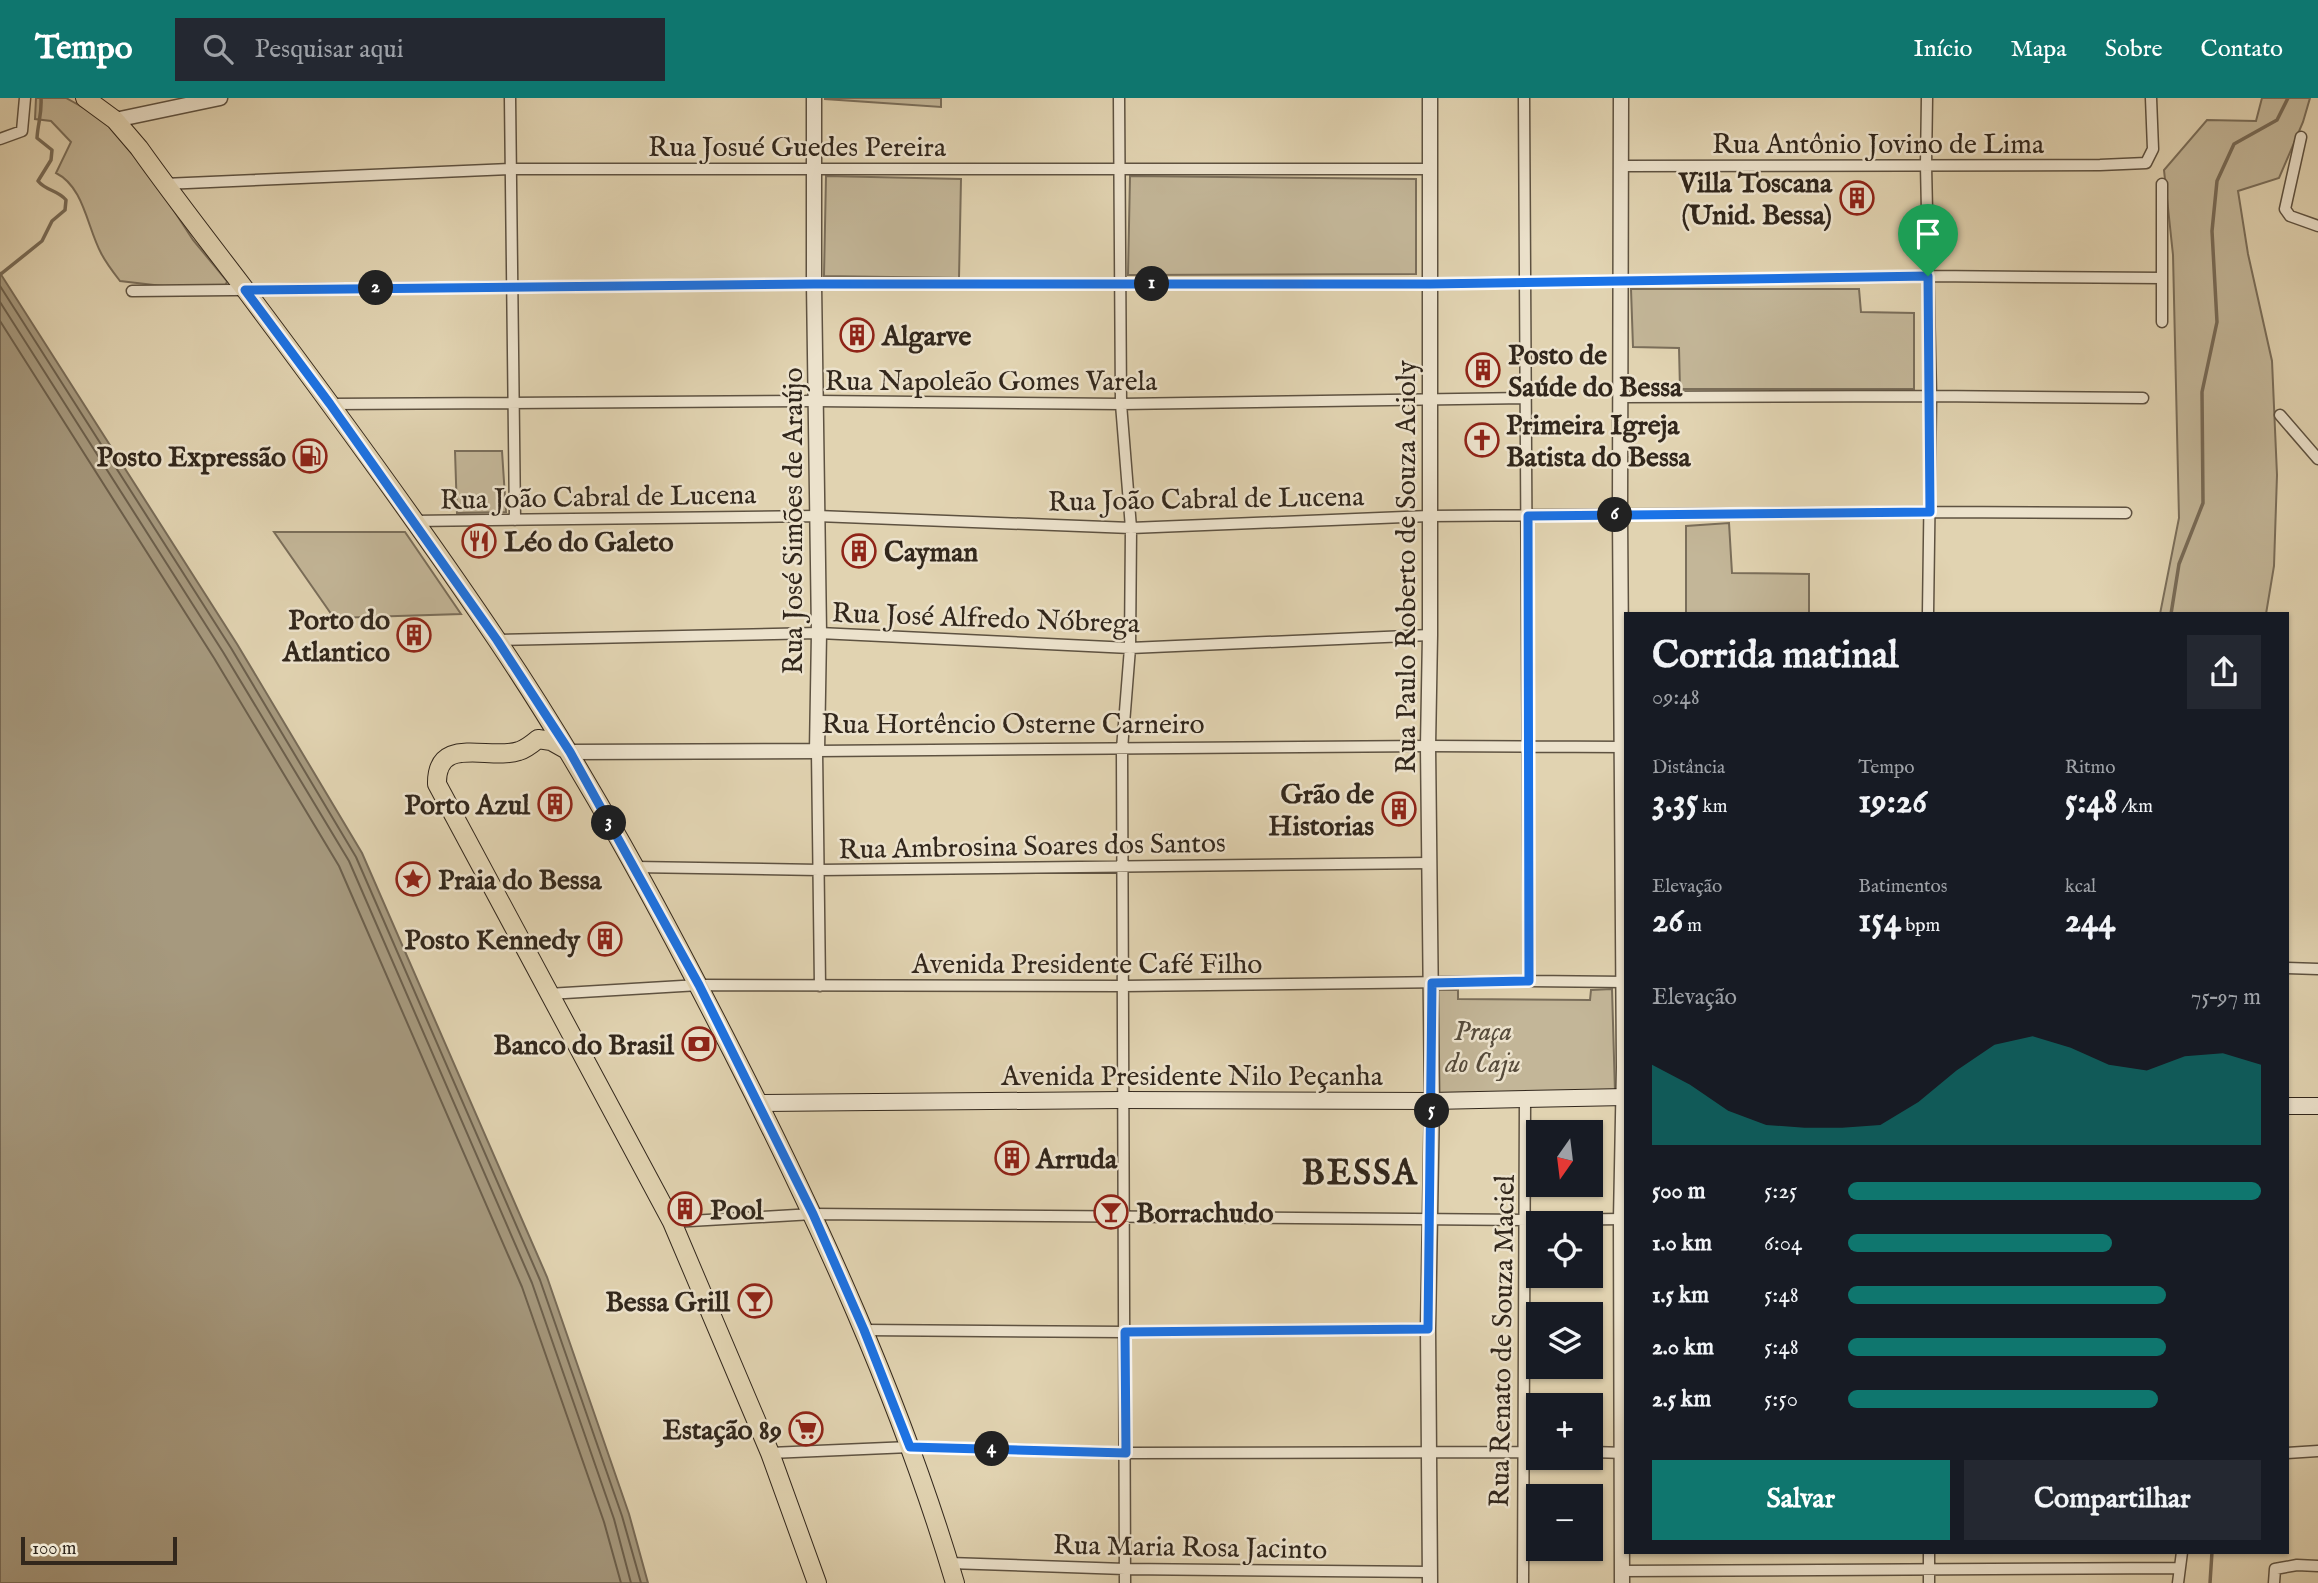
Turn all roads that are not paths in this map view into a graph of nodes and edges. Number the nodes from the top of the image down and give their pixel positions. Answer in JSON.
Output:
{"nodes":[{"id":1,"x":25,"y":98,"type":"edge"},
{"id":2,"x":85,"y":98,"type":"edge"},
{"id":3,"x":220,"y":98,"type":"edge"},
{"id":4,"x":510,"y":98,"type":"edge"},
{"id":5,"x":814,"y":98,"type":"edge"},
{"id":6,"x":1119,"y":98,"type":"edge"},
{"id":7,"x":1430,"y":98,"type":"edge"},
{"id":8,"x":1524,"y":98,"type":"edge"},
{"id":9,"x":1621,"y":98,"type":"edge"},
{"id":10,"x":1927,"y":98,"type":"edge"},
{"id":11,"x":2151,"y":98,"type":"edge"},
{"id":12,"x":115,"y":120,"type":"junction"},
{"id":13,"x":2301,"y":137,"type":"dead end"},
{"id":14,"x":0,"y":139,"type":"edge"},
{"id":15,"x":1926,"y":165,"type":"junction"},
{"id":16,"x":1621,"y":166,"type":"junction"},
{"id":17,"x":814,"y":168,"type":"junction"},
{"id":18,"x":1121,"y":168,"type":"junction"},
{"id":19,"x":511,"y":169,"type":"junction"},
{"id":20,"x":1430,"y":169,"type":"junction"},
{"id":21,"x":164,"y":184,"type":"junction"},
{"id":22,"x":2162,"y":184,"type":"dead end"},
{"id":23,"x":2318,"y":226,"type":"edge"},
{"id":24,"x":1928,"y":276,"type":"junction"},
{"id":25,"x":2162,"y":278,"type":"junction"},
{"id":26,"x":1620,"y":281,"type":"junction"},
{"id":27,"x":1525,"y":282,"type":"junction"},
{"id":28,"x":814,"y":284,"type":"junction"},
{"id":29,"x":1120,"y":284,"type":"junction"},
{"id":30,"x":1430,"y":284,"type":"junction"},
{"id":31,"x":512,"y":286,"type":"junction"},
{"id":32,"x":245,"y":290,"type":"junction"},
{"id":33,"x":132,"y":291,"type":"dead end"},
{"id":34,"x":2162,"y":322,"type":"dead end"},
{"id":35,"x":1931,"y":396,"type":"junction"},
{"id":36,"x":1620,"y":397,"type":"junction"},
{"id":37,"x":1526,"y":398,"type":"junction"},
{"id":38,"x":2143,"y":398,"type":"dead end"},
{"id":39,"x":1429,"y":400,"type":"junction"},
{"id":40,"x":816,"y":401,"type":"junction"},
{"id":41,"x":513,"y":403,"type":"junction"},
{"id":42,"x":330,"y":404,"type":"junction"},
{"id":43,"x":1121,"y":404,"type":"junction"},
{"id":44,"x":2280,"y":415,"type":"dead end"},
{"id":45,"x":2318,"y":459,"type":"edge"},
{"id":46,"x":1930,"y":512,"type":"junction"},
{"id":47,"x":2126,"y":513,"type":"dead end"},
{"id":48,"x":1620,"y":515,"type":"junction"},
{"id":49,"x":817,"y":516,"type":"junction"},
{"id":50,"x":1429,"y":516,"type":"junction"},
{"id":51,"x":1528,"y":516,"type":"junction"},
{"id":52,"x":515,"y":520,"type":"junction"},
{"id":53,"x":413,"y":521,"type":"junction"},
{"id":54,"x":1131,"y":528,"type":"junction"},
{"id":55,"x":1928,"y":612,"type":"edge"},
{"id":56,"x":1624,"y":631,"type":"edge"},
{"id":57,"x":819,"y":633,"type":"junction"},
{"id":58,"x":1430,"y":635,"type":"junction"},
{"id":59,"x":497,"y":640,"type":"junction"},
{"id":60,"x":1130,"y":648,"type":"junction"},
{"id":61,"x":535,"y":698,"type":"junction"},
{"id":62,"x":538,"y":739,"type":"junction"},
{"id":63,"x":1428,"y":746,"type":"junction"},
{"id":64,"x":1527,"y":747,"type":"junction"},
{"id":65,"x":1624,"y":747,"type":"edge"},
{"id":66,"x":1122,"y":749,"type":"junction"},
{"id":67,"x":817,"y":751,"type":"junction"},
{"id":68,"x":570,"y":752,"type":"junction"},
{"id":69,"x":1430,"y":863,"type":"junction"},
{"id":70,"x":1123,"y":866,"type":"junction"},
{"id":71,"x":634,"y":867,"type":"junction"},
{"id":72,"x":819,"y":870,"type":"junction"},
{"id":73,"x":2289,"y":968,"type":"edge"},
{"id":74,"x":2318,"y":969,"type":"edge"},
{"id":75,"x":1529,"y":981,"type":"junction"},
{"id":76,"x":1624,"y":982,"type":"edge"},
{"id":77,"x":1432,"y":983,"type":"junction"},
{"id":78,"x":699,"y":985,"type":"junction"},
{"id":79,"x":820,"y":986,"type":"junction"},
{"id":80,"x":1123,"y":986,"type":"junction"},
{"id":81,"x":548,"y":994,"type":"junction"},
{"id":82,"x":1624,"y":1097,"type":"edge"},
{"id":83,"x":1122,"y":1100,"type":"junction"},
{"id":84,"x":1525,"y":1100,"type":"junction"},
{"id":85,"x":1432,"y":1101,"type":"junction"},
{"id":86,"x":759,"y":1103,"type":"junction"},
{"id":87,"x":2289,"y":1106,"type":"edge"},
{"id":88,"x":2318,"y":1106,"type":"edge"},
{"id":89,"x":813,"y":1214,"type":"junction"},
{"id":90,"x":1123,"y":1217,"type":"junction"},
{"id":91,"x":1603,"y":1219,"type":"edge"},
{"id":92,"x":1623,"y":1219,"type":"edge"},
{"id":93,"x":1430,"y":1220,"type":"junction"},
{"id":94,"x":1526,"y":1220,"type":"junction"},
{"id":95,"x":672,"y":1222,"type":"junction"},
{"id":96,"x":1623,"y":1328,"type":"edge"},
{"id":97,"x":1428,"y":1329,"type":"junction"},
{"id":98,"x":864,"y":1330,"type":"junction"},
{"id":99,"x":1125,"y":1332,"type":"junction"},
{"id":100,"x":910,"y":1447,"type":"junction"},
{"id":101,"x":2318,"y":1451,"type":"edge"},
{"id":102,"x":1430,"y":1452,"type":"junction"},
{"id":103,"x":1522,"y":1452,"type":"junction"},
{"id":104,"x":1526,"y":1452,"type":"edge"},
{"id":105,"x":1603,"y":1452,"type":"edge"},
{"id":106,"x":770,"y":1453,"type":"junction"},
{"id":107,"x":1126,"y":1453,"type":"junction"},
{"id":108,"x":1623,"y":1453,"type":"edge"},
{"id":109,"x":2289,"y":1453,"type":"edge"},
{"id":110,"x":1929,"y":1554,"type":"edge"},
{"id":111,"x":2182,"y":1554,"type":"edge"},
{"id":112,"x":949,"y":1563,"type":"junction"},
{"id":113,"x":2318,"y":1566,"type":"edge"},
{"id":114,"x":2180,"y":1568,"type":"junction"},
{"id":115,"x":1125,"y":1569,"type":"junction"},
{"id":116,"x":1929,"y":1571,"type":"junction"},
{"id":117,"x":1430,"y":1577,"type":"edge"},
{"id":118,"x":1622,"y":1577,"type":"edge"},
{"id":119,"x":817,"y":1583,"type":"edge"},
{"id":120,"x":955,"y":1583,"type":"edge"},
{"id":121,"x":1125,"y":1583,"type":"edge"},
{"id":122,"x":1522,"y":1583,"type":"edge"},
{"id":123,"x":1929,"y":1583,"type":"edge"},
{"id":124,"x":2178,"y":1583,"type":"edge"},
{"id":125,"x":2274,"y":1583,"type":"edge"}],
"edges":[{"from":1,"to":14,"type":"street"},
{"from":2,"to":12,"type":"main road"},
{"from":3,"to":12,"type":"street"},
{"from":4,"to":19,"type":"street"},
{"from":5,"to":17,"type":"street","name":"Rua José Simões de Araújo"},
{"from":6,"to":18,"type":"street"},
{"from":7,"to":20,"type":"street","name":"Rua Paulo Roberto de Souza Acioly"},
{"from":8,"to":27,"type":"street"},
{"from":9,"to":16,"type":"street"},
{"from":10,"to":15,"type":"street"},
{"from":11,"to":15,"type":"street","name":"Rua Antônio Jovino de Lima"},
{"from":12,"to":21,"type":"main road"},
{"from":13,"to":23,"type":"street"},
{"from":15,"to":16,"type":"street","name":"Rua Antônio Jovino de Lima"},
{"from":15,"to":24,"type":"street"},
{"from":16,"to":26,"type":"street"},
{"from":17,"to":18,"type":"street","name":"Rua Josué Guedes Pereira"},
{"from":17,"to":19,"type":"street","name":"Rua Josué Guedes Pereira"},
{"from":17,"to":28,"type":"street","name":"Rua José Simões de Araújo"},
{"from":18,"to":20,"type":"street","name":"Rua Josué Guedes Pereira"},
{"from":18,"to":29,"type":"street"},
{"from":19,"to":21,"type":"street","name":"Rua Josué Guedes Pereira"},
{"from":19,"to":31,"type":"street"},
{"from":20,"to":30,"type":"street","name":"Rua Paulo Roberto de Souza Acioly"},
{"from":21,"to":32,"type":"main road"},
{"from":22,"to":25,"type":"street"},
{"from":24,"to":25,"type":"street"},
{"from":24,"to":26,"type":"street"},
{"from":24,"to":35,"type":"street"},
{"from":25,"to":34,"type":"street"},
{"from":26,"to":27,"type":"street"},
{"from":26,"to":36,"type":"street"},
{"from":27,"to":30,"type":"street"},
{"from":27,"to":37,"type":"street"},
{"from":28,"to":29,"type":"street"},
{"from":28,"to":31,"type":"street"},
{"from":28,"to":40,"type":"street","name":"Rua José Simões de Araújo"},
{"from":29,"to":30,"type":"street"},
{"from":29,"to":43,"type":"street"},
{"from":30,"to":39,"type":"street","name":"Rua Paulo Roberto de Souza Acioly"},
{"from":31,"to":32,"type":"street"},
{"from":31,"to":41,"type":"street"},
{"from":32,"to":33,"type":"street"},
{"from":32,"to":42,"type":"main road"},
{"from":35,"to":36,"type":"street"},
{"from":35,"to":38,"type":"street"},
{"from":35,"to":46,"type":"street"},
{"from":36,"to":48,"type":"street"},
{"from":37,"to":39,"type":"street","name":"Rua Napoleão Gomes Varela"},
{"from":37,"to":51,"type":"street"},
{"from":39,"to":43,"type":"street","name":"Rua Napoleão Gomes Varela"},
{"from":39,"to":50,"type":"street","name":"Rua Paulo Roberto de Souza Acioly"},
{"from":40,"to":41,"type":"street","name":"Rua Napoleão Gomes Varela"},
{"from":40,"to":43,"type":"street","name":"Rua Napoleão Gomes Varela"},
{"from":40,"to":49,"type":"street","name":"Rua José Simões de Araújo"},
{"from":41,"to":42,"type":"street","name":"Rua Napoleão Gomes Varela"},
{"from":41,"to":52,"type":"street"},
{"from":42,"to":53,"type":"main road"},
{"from":43,"to":54,"type":"street"},
{"from":44,"to":45,"type":"street"},
{"from":46,"to":47,"type":"street","name":"Rua João Cabral de Lucena"},
{"from":46,"to":48,"type":"street","name":"Rua João Cabral de Lucena"},
{"from":46,"to":55,"type":"street"},
{"from":48,"to":51,"type":"street","name":"Rua João Cabral de Lucena"},
{"from":48,"to":56,"type":"street"},
{"from":49,"to":52,"type":"street","name":"Rua João Cabral de Lucena"},
{"from":49,"to":54,"type":"street","name":"Rua João Cabral de Lucena"},
{"from":49,"to":57,"type":"street","name":"Rua José Simões de Araújo"},
{"from":50,"to":51,"type":"street","name":"Rua João Cabral de Lucena"},
{"from":50,"to":54,"type":"street","name":"Rua João Cabral de Lucena"},
{"from":50,"to":58,"type":"street","name":"Rua Paulo Roberto de Souza Acioly"},
{"from":51,"to":64,"type":"street"},
{"from":52,"to":53,"type":"street","name":"Rua João Cabral de Lucena"},
{"from":53,"to":59,"type":"main road"},
{"from":54,"to":60,"type":"street"},
{"from":56,"to":65,"type":"street"},
{"from":57,"to":59,"type":"street","name":"Rua José Alfredo Nóbrega"},
{"from":57,"to":60,"type":"street","name":"Rua José Alfredo Nóbrega"},
{"from":57,"to":67,"type":"street","name":"Rua José Simões de Araújo"},
{"from":58,"to":60,"type":"street","name":"Rua José Alfredo Nóbrega"},
{"from":58,"to":63,"type":"street","name":"Rua Paulo Roberto de Souza Acioly"},
{"from":59,"to":61,"type":"main road"},
{"from":60,"to":66,"type":"street"},
{"from":61,"to":62,"type":"main road"},
{"from":61,"to":68,"type":"main road"},
{"from":62,"to":68,"type":"main road","name":"Rua Hortêncio Osterne Carneiro"},
{"from":62,"to":81,"type":"main road"},
{"from":63,"to":64,"type":"street","name":"Rua Hortêncio Osterne Carneiro"},
{"from":63,"to":66,"type":"street","name":"Rua Hortêncio Osterne Carneiro"},
{"from":63,"to":69,"type":"street","name":"Rua Paulo Roberto de Souza Acioly"},
{"from":64,"to":65,"type":"street","name":"Rua Hortêncio Osterne Carneiro"},
{"from":64,"to":75,"type":"street"},
{"from":66,"to":67,"type":"street","name":"Rua Hortêncio Osterne Carneiro"},
{"from":66,"to":70,"type":"street"},
{"from":67,"to":68,"type":"street","name":"Rua Hortêncio Osterne Carneiro"},
{"from":67,"to":72,"type":"street","name":"Rua José Simões de Araújo"},
{"from":68,"to":71,"type":"main road"},
{"from":69,"to":70,"type":"street","name":"Rua Ambrosina Soares dos Santos"},
{"from":69,"to":77,"type":"street","name":"Rua Paulo Roberto de Souza Acioly"},
{"from":70,"to":72,"type":"street","name":"Rua Ambrosina Soares dos Santos"},
{"from":70,"to":80,"type":"street"},
{"from":71,"to":72,"type":"street","name":"Rua Ambrosina Soares dos Santos"},
{"from":71,"to":78,"type":"main road"},
{"from":72,"to":79,"type":"street","name":"Rua José Simões de Araújo"},
{"from":73,"to":74,"type":"street"},
{"from":75,"to":76,"type":"street","name":"Avenida Presidente Café Filho"},
{"from":75,"to":77,"type":"street","name":"Avenida Presidente Café Filho"},
{"from":77,"to":80,"type":"street","name":"Avenida Presidente Café Filho"},
{"from":77,"to":85,"type":"street","name":"Rua Paulo Roberto de Souza Acioly"},
{"from":78,"to":79,"type":"street","name":"Avenida Presidente Café Filho"},
{"from":78,"to":81,"type":"street","name":"Avenida Presidente Café Filho"},
{"from":78,"to":86,"type":"main road"},
{"from":79,"to":80,"type":"street","name":"Avenida Presidente Café Filho"},
{"from":80,"to":83,"type":"street"},
{"from":81,"to":95,"type":"main road"},
{"from":82,"to":84,"type":"main road","name":"Avenida Presidente Nilo Peçanha"},
{"from":82,"to":92,"type":"street"},
{"from":83,"to":85,"type":"main road","name":"Avenida Presidente Nilo Peçanha"},
{"from":83,"to":86,"type":"main road","name":"Avenida Presidente Nilo Peçanha"},
{"from":83,"to":90,"type":"street"},
{"from":84,"to":85,"type":"main road","name":"Avenida Presidente Nilo Peçanha"},
{"from":84,"to":94,"type":"street","name":"Rua Renato de Souza Maciel"},
{"from":85,"to":93,"type":"street","name":"Rua Paulo Roberto de Souza Acioly"},
{"from":86,"to":89,"type":"main road"},
{"from":87,"to":88,"type":"main road"},
{"from":89,"to":90,"type":"street"},
{"from":89,"to":95,"type":"street"},
{"from":89,"to":98,"type":"main road"},
{"from":90,"to":93,"type":"street"},
{"from":90,"to":99,"type":"street"},
{"from":91,"to":92,"type":"street"},
{"from":92,"to":96,"type":"street"},
{"from":93,"to":94,"type":"street"},
{"from":93,"to":97,"type":"street","name":"Rua Paulo Roberto de Souza Acioly"},
{"from":94,"to":103,"type":"street","name":"Rua Renato de Souza Maciel"},
{"from":95,"to":106,"type":"main road"},
{"from":96,"to":108,"type":"street"},
{"from":97,"to":99,"type":"street"},
{"from":97,"to":102,"type":"street","name":"Rua Paulo Roberto de Souza Acioly"},
{"from":98,"to":99,"type":"street"},
{"from":98,"to":100,"type":"main road"},
{"from":99,"to":107,"type":"street"},
{"from":100,"to":106,"type":"street"},
{"from":100,"to":107,"type":"street"},
{"from":100,"to":112,"type":"main road"},
{"from":101,"to":109,"type":"street"},
{"from":102,"to":103,"type":"street"},
{"from":102,"to":107,"type":"street"},
{"from":102,"to":117,"type":"street","name":"Rua Paulo Roberto de Souza Acioly"},
{"from":103,"to":104,"type":"street"},
{"from":103,"to":122,"type":"street","name":"Rua Renato de Souza Maciel"},
{"from":105,"to":108,"type":"street"},
{"from":106,"to":119,"type":"main road"},
{"from":107,"to":115,"type":"street"},
{"from":108,"to":118,"type":"street"},
{"from":110,"to":116,"type":"street"},
{"from":111,"to":114,"type":"street"},
{"from":112,"to":115,"type":"street","name":"Rua Maria Rosa Jacinto"},
{"from":112,"to":120,"type":"main road"},
{"from":113,"to":125,"type":"street"},
{"from":114,"to":116,"type":"street"},
{"from":114,"to":124,"type":"street"},
{"from":115,"to":117,"type":"street","name":"Rua Maria Rosa Jacinto"},
{"from":115,"to":121,"type":"street"},
{"from":116,"to":118,"type":"street"},
{"from":116,"to":123,"type":"street"}]}
